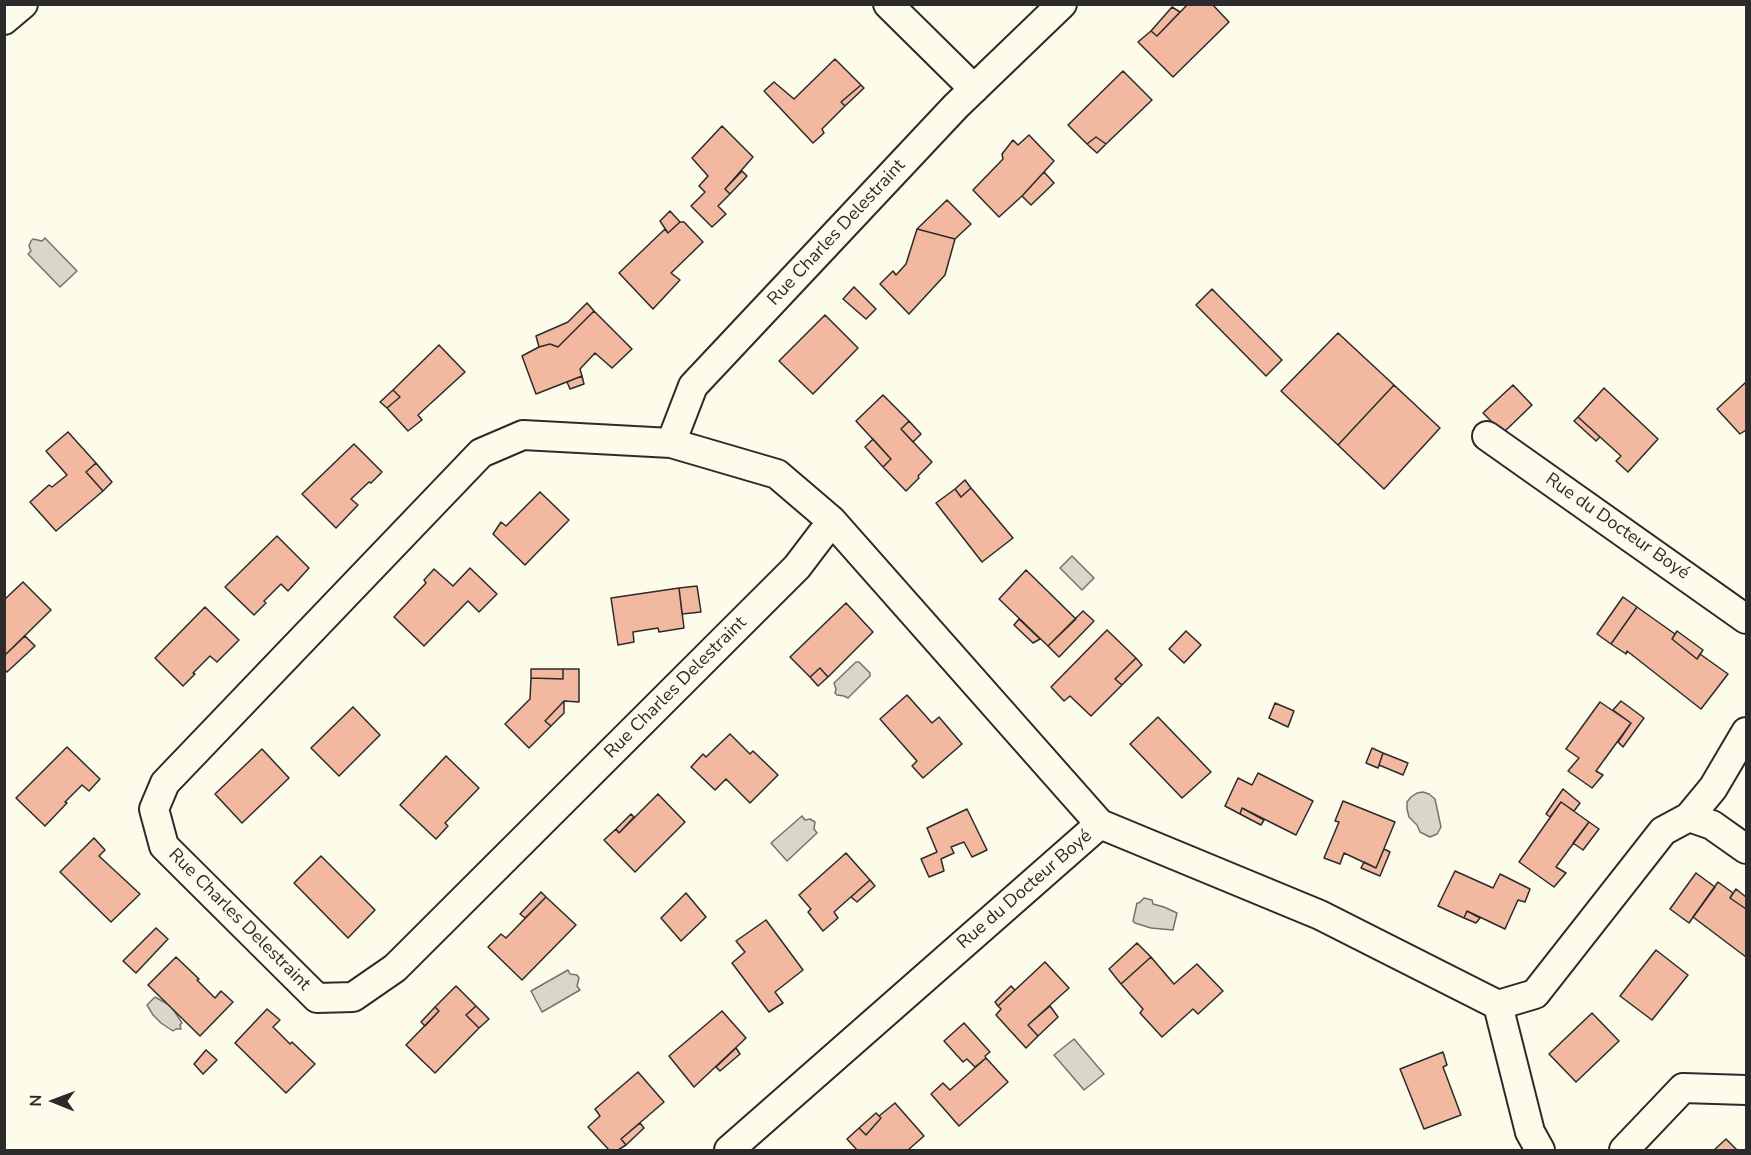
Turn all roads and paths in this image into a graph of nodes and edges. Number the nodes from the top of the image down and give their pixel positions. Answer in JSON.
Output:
{"nodes":[{"id":1,"x":23,"y":4,"type":"edge"},
{"id":2,"x":888,"y":4,"type":"edge"},
{"id":3,"x":1062,"y":4,"type":"edge"},
{"id":4,"x":4,"y":20,"type":"edge"},
{"id":5,"x":974,"y":89,"type":"junction"},
{"id":6,"x":1487,"y":436,"type":"dead end"},
{"id":7,"x":671,"y":443,"type":"junction"},
{"id":8,"x":832,"y":520,"type":"junction"},
{"id":9,"x":1746,"y":619,"type":"edge"},
{"id":10,"x":1746,"y":732,"type":"edge"},
{"id":11,"x":1689,"y":818,"type":"junction"},
{"id":12,"x":1100,"y":824,"type":"junction"},
{"id":13,"x":1746,"y":849,"type":"edge"},
{"id":14,"x":1498,"y":1005,"type":"junction"},
{"id":15,"x":1746,"y":1090,"type":"edge"},
{"id":16,"x":729,"y":1150,"type":"edge"},
{"id":17,"x":1540,"y":1150,"type":"edge"},
{"id":18,"x":1624,"y":1150,"type":"edge"}],
"edges":[{"from":1,"to":4,"type":"street"},
{"from":2,"to":5,"type":"street"},
{"from":3,"to":5,"type":"street","name":"Rue Charles Delestraint"},
{"from":5,"to":7,"type":"street","name":"Rue Charles Delestraint"},
{"from":6,"to":9,"type":"street","name":"Rue du Docteur Boyé"},
{"from":7,"to":8,"type":"street","name":"Rue Charles Delestraint"},
{"from":7,"to":8,"type":"street","name":"Rue Charles Delestraint"},
{"from":8,"to":12,"type":"street","name":"Rue Charles Delestraint"},
{"from":10,"to":11,"type":"street"},
{"from":11,"to":13,"type":"street"},
{"from":11,"to":14,"type":"street"},
{"from":12,"to":14,"type":"street","name":"Rue du Docteur Boyé"},
{"from":12,"to":16,"type":"street","name":"Rue du Docteur Boyé"},
{"from":14,"to":17,"type":"street"},
{"from":15,"to":18,"type":"street"}]}
